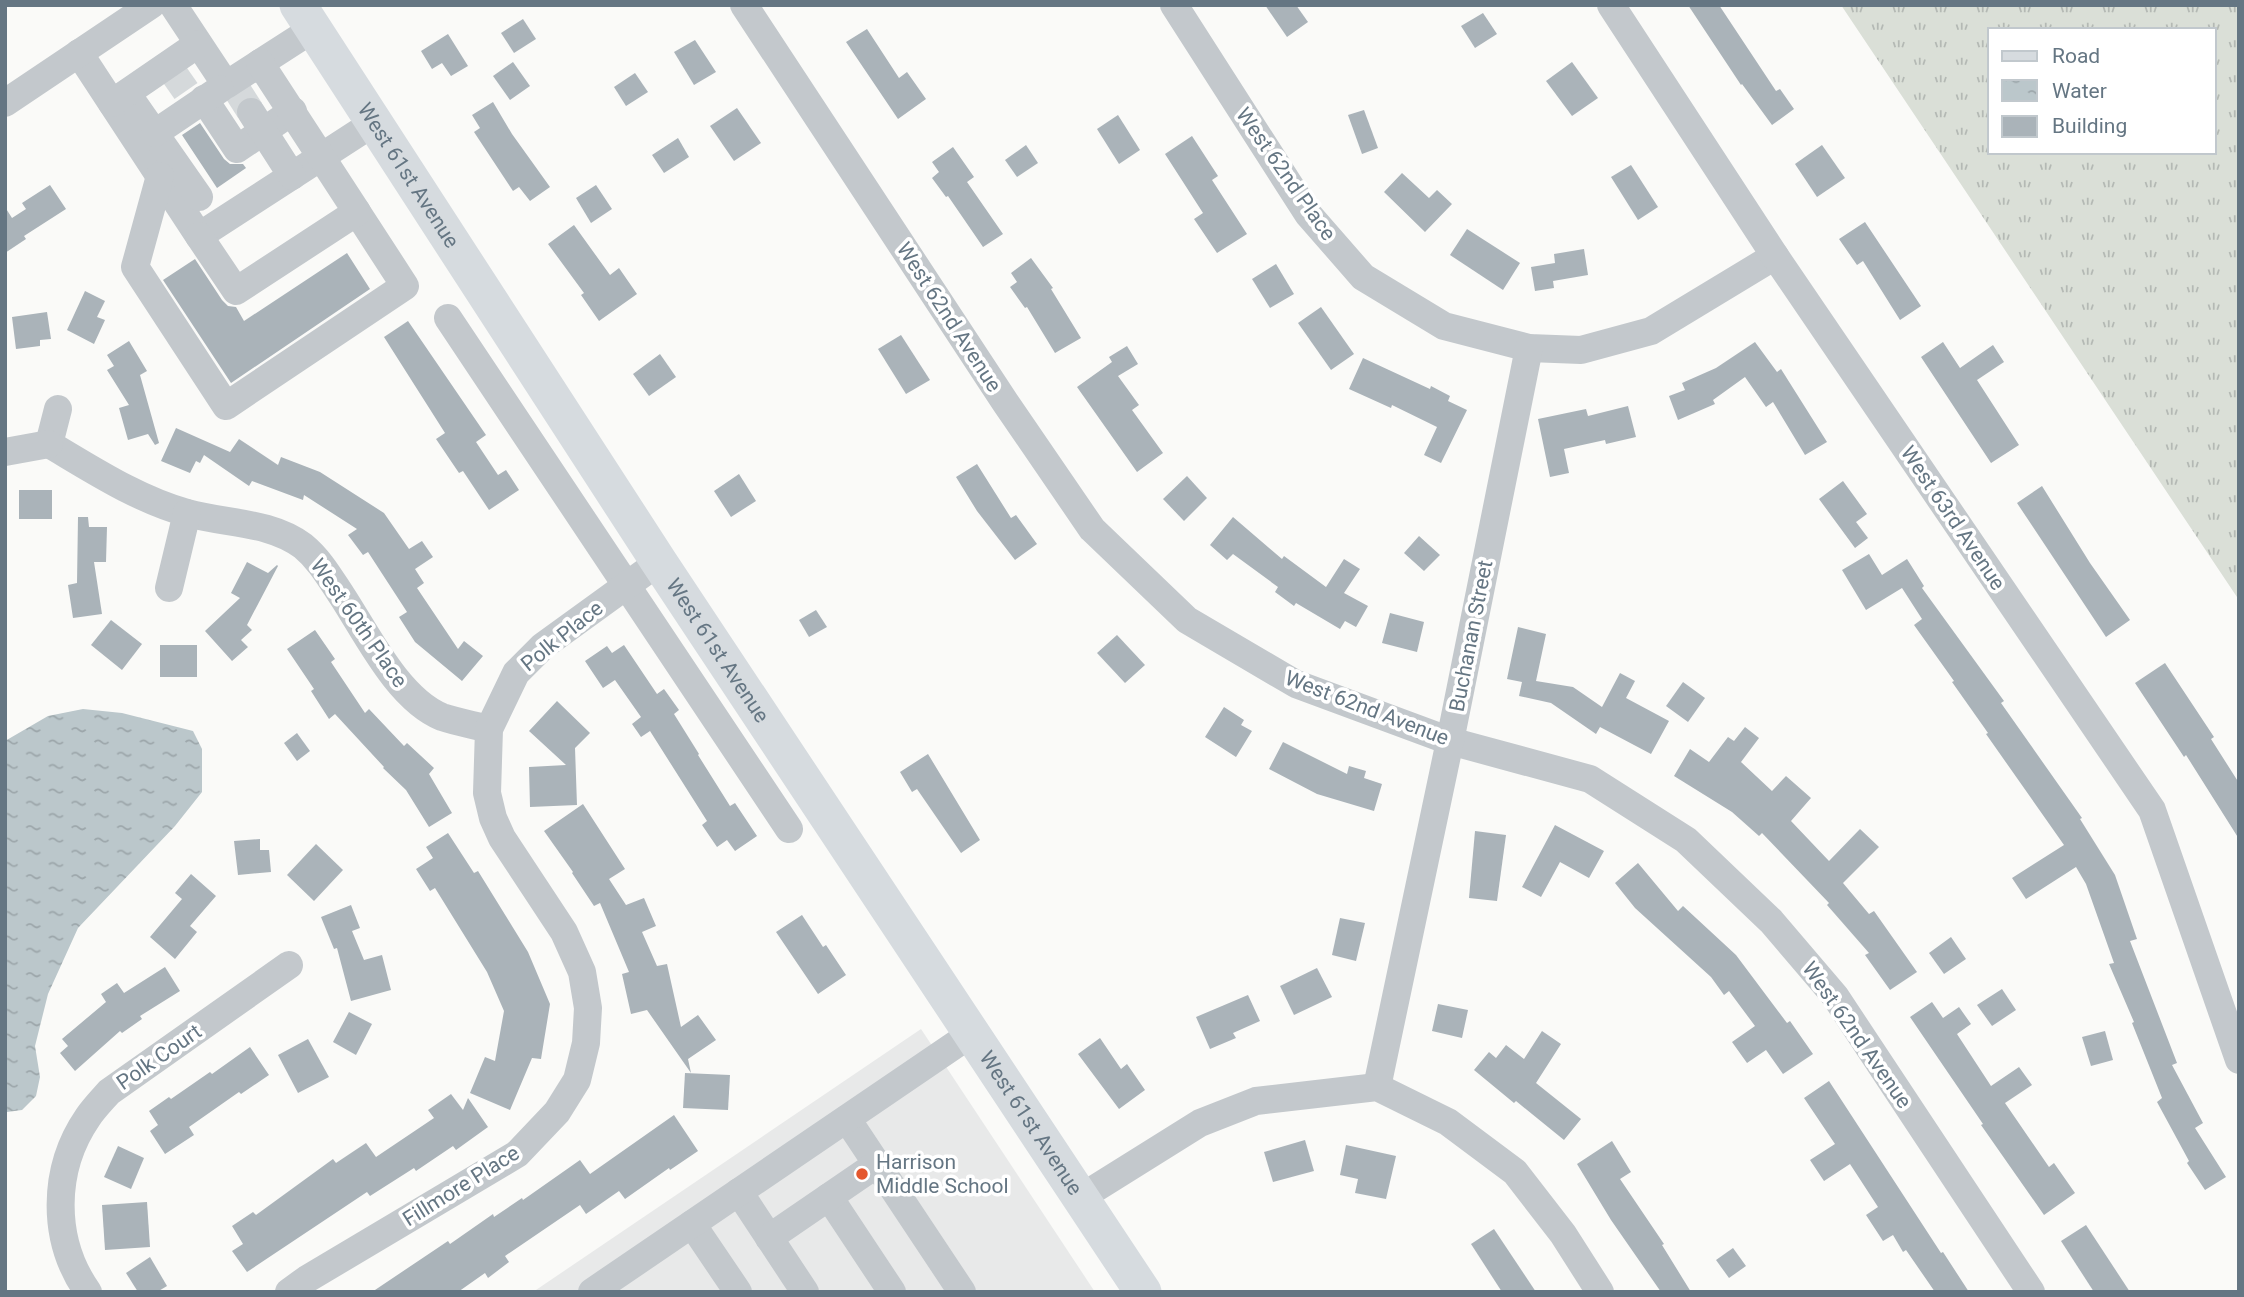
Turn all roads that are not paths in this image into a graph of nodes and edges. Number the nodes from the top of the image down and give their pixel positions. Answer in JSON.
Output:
{"nodes":[{"id":1,"x":151,"y":5,"type":"edge"},
{"id":2,"x":173,"y":5,"type":"edge"},
{"id":3,"x":744,"y":5,"type":"edge"},
{"id":4,"x":1174,"y":5,"type":"edge"},
{"id":5,"x":1611,"y":5,"type":"edge"},
{"id":6,"x":306,"y":17,"type":"edge"},
{"id":7,"x":198,"y":44,"type":"junction"},
{"id":8,"x":79,"y":53,"type":"junction"},
{"id":9,"x":260,"y":63,"type":"junction"},
{"id":10,"x":202,"y":86,"type":"junction"},
{"id":11,"x":119,"y":98,"type":"junction"},
{"id":12,"x":5,"y":103,"type":"edge"},
{"id":13,"x":293,"y":111,"type":"junction"},
{"id":14,"x":258,"y":121,"type":"junction"},
{"id":15,"x":374,"y":122,"type":"junction"},
{"id":16,"x":155,"y":133,"type":"junction"},
{"id":17,"x":322,"y":156,"type":"junction"},
{"id":18,"x":160,"y":176,"type":"junction"},
{"id":19,"x":292,"y":176,"type":"junction"},
{"id":20,"x":199,"y":197,"type":"dead end"},
{"id":21,"x":357,"y":212,"type":"junction"},
{"id":22,"x":199,"y":236,"type":"junction"},
{"id":23,"x":1775,"y":256,"type":"junction"},
{"id":24,"x":448,"y":318,"type":"dead end"},
{"id":25,"x":1529,"y":348,"type":"junction"},
{"id":26,"x":58,"y":410,"type":"dead end"},
{"id":27,"x":49,"y":444,"type":"junction"},
{"id":28,"x":5,"y":452,"type":"edge"},
{"id":29,"x":187,"y":513,"type":"junction"},
{"id":30,"x":659,"y":562,"type":"junction"},
{"id":31,"x":628,"y":585,"type":"junction"},
{"id":32,"x":169,"y":588,"type":"dead end"},
{"id":33,"x":489,"y":729,"type":"junction"},
{"id":34,"x":1450,"y":741,"type":"junction"},
{"id":35,"x":789,"y":829,"type":"dead end"},
{"id":36,"x":289,"y":965,"type":"dead end"},
{"id":37,"x":971,"y":1034,"type":"junction"},
{"id":38,"x":2239,"y":1059,"type":"edge"},
{"id":39,"x":1377,"y":1087,"type":"junction"},
{"id":40,"x":847,"y":1119,"type":"junction"},
{"id":41,"x":877,"y":1164,"type":"junction"},
{"id":42,"x":739,"y":1192,"type":"junction"},
{"id":43,"x":829,"y":1197,"type":"junction"},
{"id":44,"x":1080,"y":1198,"type":"junction"},
{"id":45,"x":692,"y":1224,"type":"junction"},
{"id":46,"x":769,"y":1238,"type":"junction"},
{"id":47,"x":88,"y":1292,"type":"edge"},
{"id":48,"x":289,"y":1292,"type":"edge"},
{"id":49,"x":592,"y":1292,"type":"edge"},
{"id":50,"x":738,"y":1292,"type":"edge"},
{"id":51,"x":805,"y":1292,"type":"edge"},
{"id":52,"x":892,"y":1292,"type":"edge"},
{"id":53,"x":962,"y":1292,"type":"edge"},
{"id":54,"x":1143,"y":1292,"type":"edge"},
{"id":55,"x":1600,"y":1292,"type":"edge"},
{"id":56,"x":2031,"y":1292,"type":"edge"}],
"edges":[{"from":1,"to":8,"type":"street"},
{"from":2,"to":7,"type":"street"},
{"from":3,"to":34,"type":"street","name":"West 62nd Avenue"},
{"from":4,"to":25,"type":"street","name":"West 62nd Place"},
{"from":5,"to":23,"type":"street","name":"West 63rd Avenue"},
{"from":6,"to":9,"type":"street"},
{"from":6,"to":15,"type":"main road","name":"West 61st Avenue"},
{"from":7,"to":10,"type":"street"},
{"from":7,"to":10,"type":"street"},
{"from":8,"to":11,"type":"street"},
{"from":8,"to":12,"type":"street"},
{"from":9,"to":10,"type":"street"},
{"from":9,"to":13,"type":"street"},
{"from":10,"to":11,"type":"street"},
{"from":10,"to":14,"type":"street"},
{"from":10,"to":16,"type":"street"},
{"from":11,"to":16,"type":"street"},
{"from":11,"to":18,"type":"street"},
{"from":13,"to":14,"type":"street"},
{"from":13,"to":17,"type":"street"},
{"from":14,"to":19,"type":"street"},
{"from":15,"to":17,"type":"street"},
{"from":15,"to":30,"type":"main road","name":"West 61st Avenue"},
{"from":16,"to":20,"type":"street"},
{"from":17,"to":19,"type":"street"},
{"from":17,"to":21,"type":"street"},
{"from":18,"to":21,"type":"street"},
{"from":18,"to":22,"type":"street"},
{"from":19,"to":22,"type":"street"},
{"from":21,"to":22,"type":"street"},
{"from":23,"to":25,"type":"street","name":"West 62nd Place"},
{"from":23,"to":38,"type":"street","name":"West 63rd Avenue"},
{"from":24,"to":31,"type":"street"},
{"from":25,"to":34,"type":"street","name":"Buchanan Street"},
{"from":26,"to":27,"type":"street"},
{"from":27,"to":28,"type":"street"},
{"from":27,"to":29,"type":"street","name":"West 60th Place"},
{"from":29,"to":32,"type":"street"},
{"from":29,"to":33,"type":"street","name":"West 60th Place"},
{"from":30,"to":31,"type":"street","name":"Polk Place"},
{"from":30,"to":37,"type":"main road","name":"West 61st Avenue"},
{"from":31,"to":33,"type":"street","name":"Polk Place"},
{"from":31,"to":35,"type":"street"},
{"from":33,"to":48,"type":"street","name":"Fillmore Place"},
{"from":34,"to":39,"type":"street","name":"Buchanan Street"},
{"from":34,"to":56,"type":"street","name":"West 62nd Avenue"},
{"from":36,"to":47,"type":"street","name":"Polk Court"},
{"from":37,"to":40,"type":"street"},
{"from":37,"to":44,"type":"main road","name":"West 61st Avenue"},
{"from":39,"to":44,"type":"street"},
{"from":39,"to":55,"type":"street"},
{"from":40,"to":41,"type":"street"},
{"from":40,"to":42,"type":"street"},
{"from":41,"to":43,"type":"street"},
{"from":41,"to":53,"type":"street"},
{"from":42,"to":45,"type":"street"},
{"from":42,"to":46,"type":"street"},
{"from":43,"to":46,"type":"street"},
{"from":43,"to":52,"type":"street"},
{"from":44,"to":54,"type":"main road","name":"West 61st Avenue"},
{"from":45,"to":49,"type":"street"},
{"from":45,"to":50,"type":"street"},
{"from":46,"to":51,"type":"street"}]}
